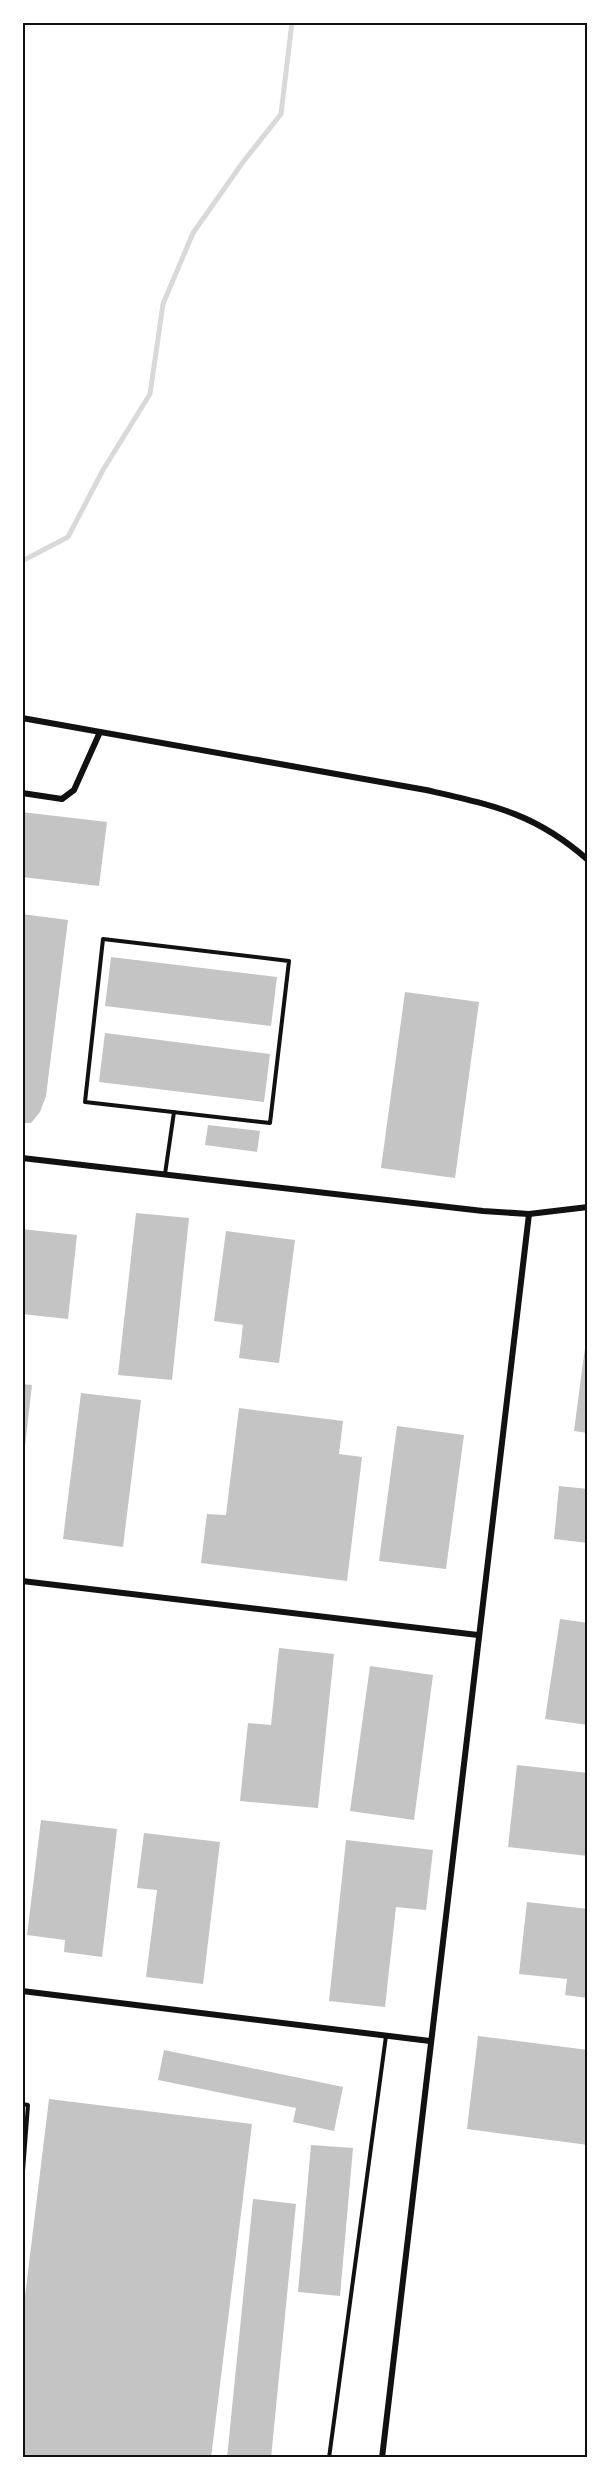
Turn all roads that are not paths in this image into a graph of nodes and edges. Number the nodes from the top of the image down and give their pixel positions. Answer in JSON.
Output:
{"nodes":[{"id":1,"x":22,"y":718,"type":"edge"},
{"id":2,"x":100,"y":732,"type":"junction"},
{"id":3,"x":22,"y":793,"type":"edge"},
{"id":4,"x":588,"y":860,"type":"edge"},
{"id":5,"x":174,"y":1112,"type":"junction"},
{"id":6,"x":22,"y":1158,"type":"edge"},
{"id":7,"x":165,"y":1174,"type":"junction"},
{"id":8,"x":588,"y":1208,"type":"edge"},
{"id":9,"x":529,"y":1214,"type":"junction"},
{"id":10,"x":22,"y":1581,"type":"edge"},
{"id":11,"x":478,"y":1635,"type":"junction"},
{"id":12,"x":22,"y":1991,"type":"edge"},
{"id":13,"x":386,"y":2036,"type":"junction"},
{"id":14,"x":430,"y":2041,"type":"junction"},
{"id":15,"x":22,"y":2104,"type":"edge"},
{"id":16,"x":22,"y":2184,"type":"edge"},
{"id":17,"x":329,"y":2457,"type":"edge"},
{"id":18,"x":382,"y":2457,"type":"edge"}],
"edges":[{"from":1,"to":2,"type":"street"},
{"from":2,"to":3,"type":"street"},
{"from":2,"to":4,"type":"street"},
{"from":5,"to":5,"type":"lane"},
{"from":5,"to":7,"type":"lane"},
{"from":6,"to":7,"type":"street"},
{"from":7,"to":9,"type":"street"},
{"from":8,"to":9,"type":"street"},
{"from":9,"to":11,"type":"street"},
{"from":10,"to":11,"type":"street"},
{"from":11,"to":14,"type":"street"},
{"from":12,"to":13,"type":"street"},
{"from":13,"to":14,"type":"street"},
{"from":13,"to":17,"type":"lane"},
{"from":14,"to":18,"type":"street"},
{"from":15,"to":16,"type":"lane"}]}
